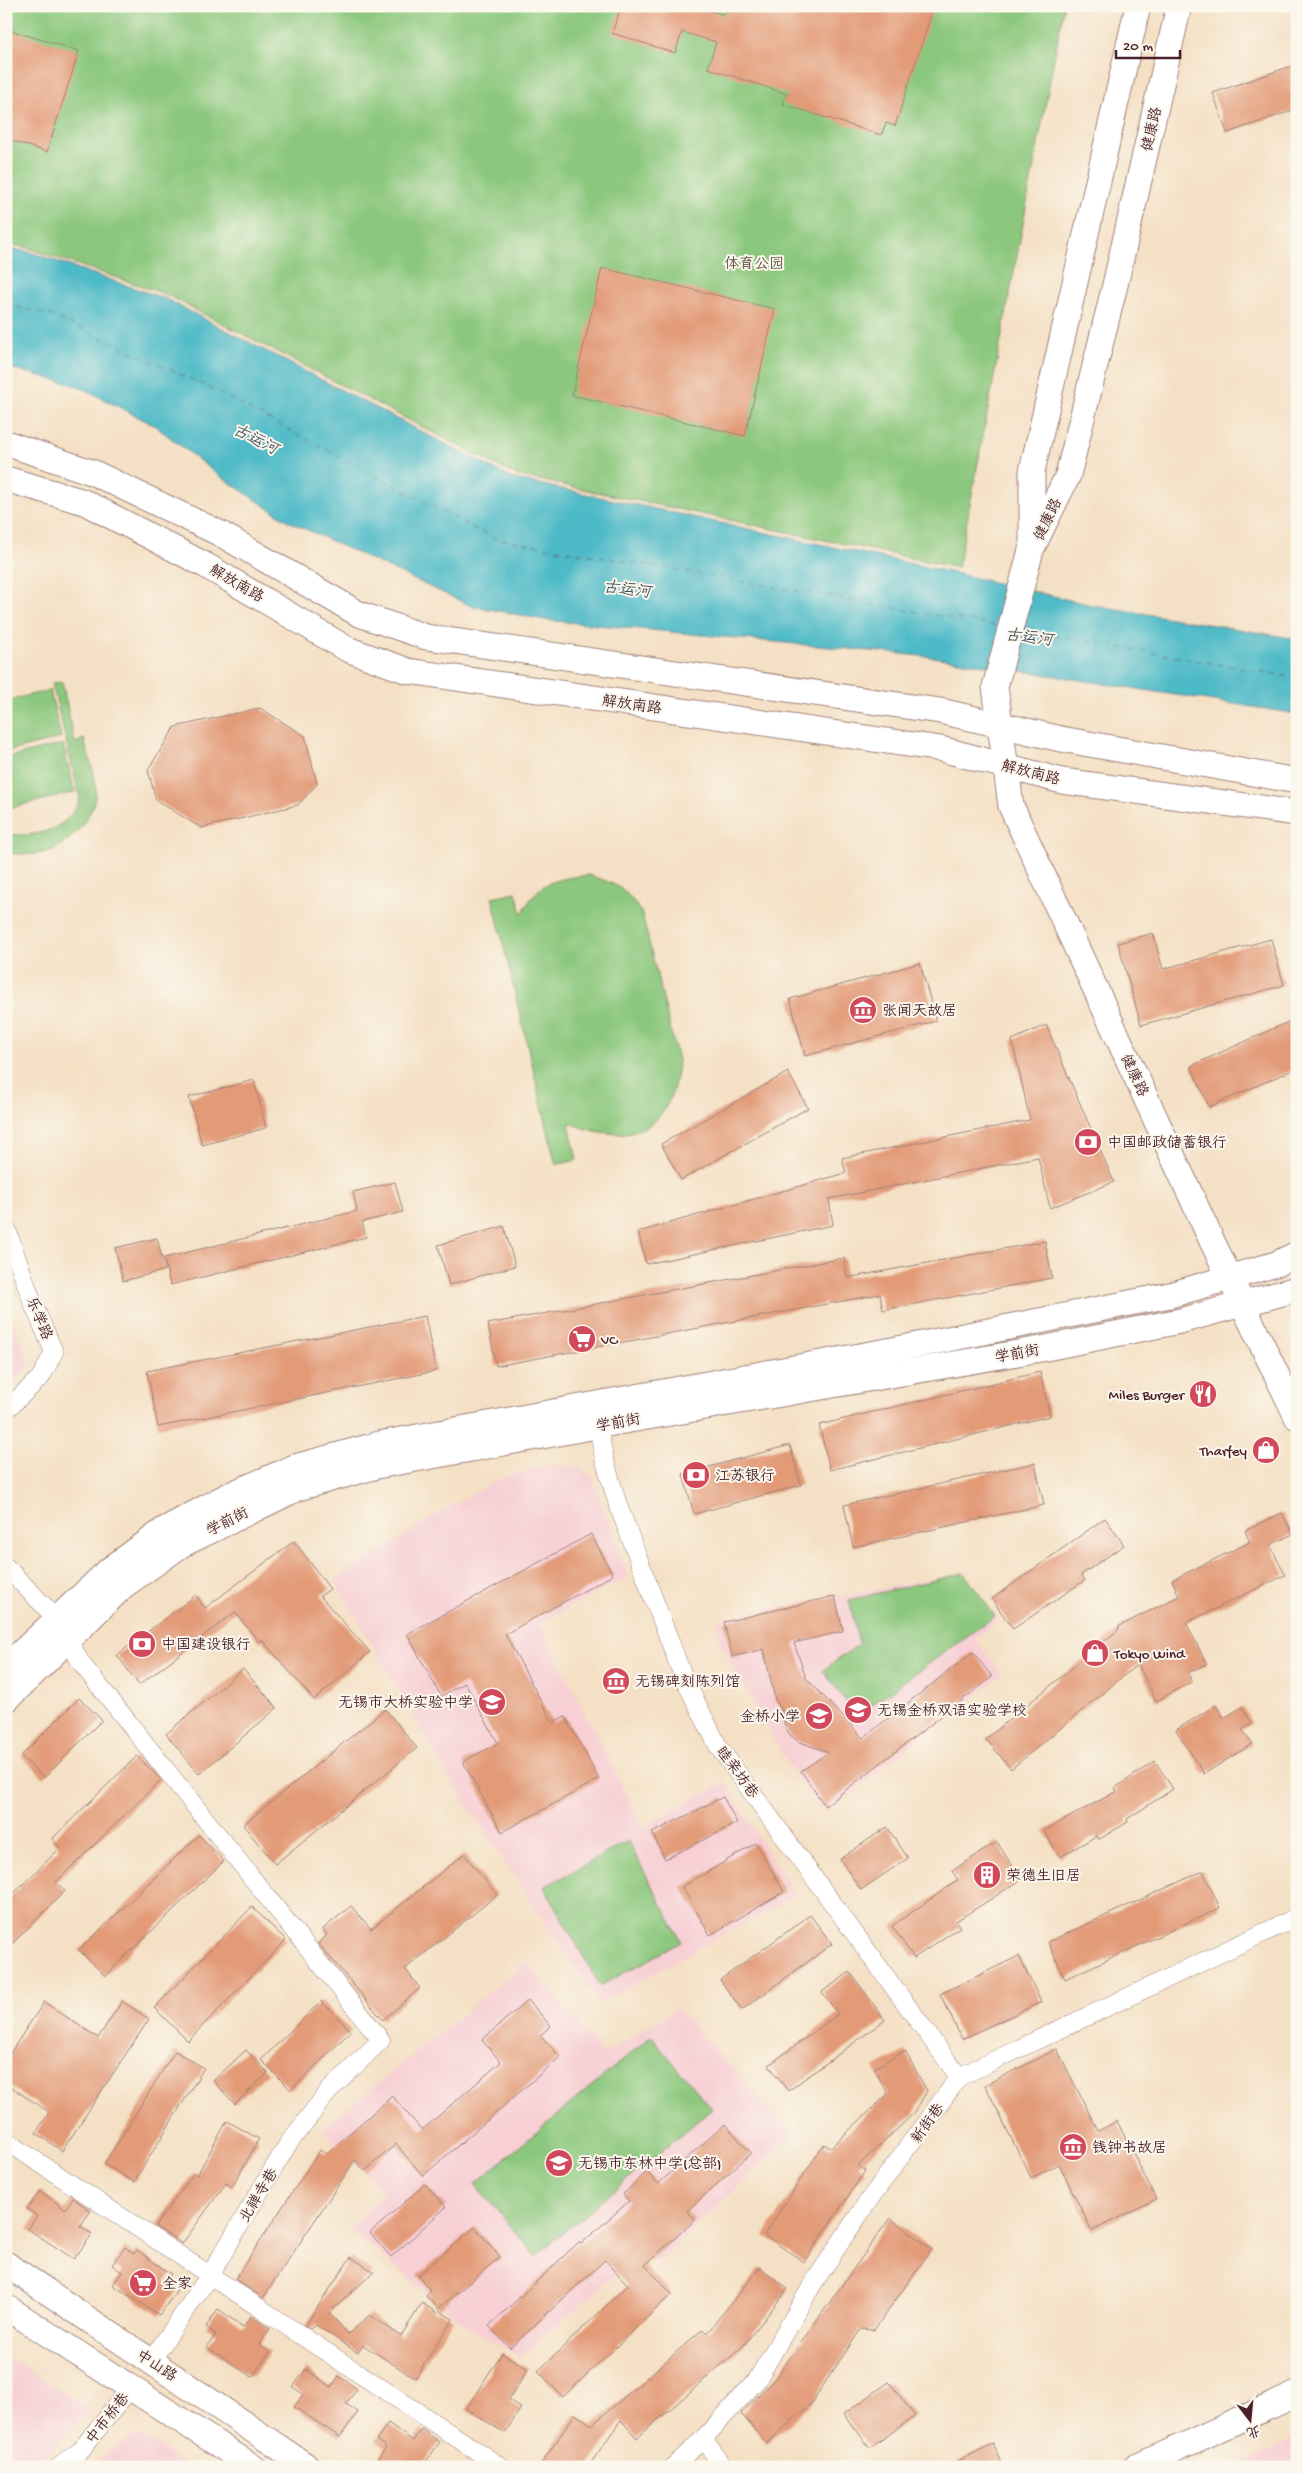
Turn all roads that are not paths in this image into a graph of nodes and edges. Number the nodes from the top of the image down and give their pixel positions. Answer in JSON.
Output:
{"nodes":[{"id":1,"x":1138,"y":6,"type":"edge"},
{"id":2,"x":1179,"y":6,"type":"edge"},
{"id":3,"x":6,"y":443,"type":"edge"},
{"id":4,"x":6,"y":479,"type":"edge"},
{"id":5,"x":1032,"y":550,"type":"junction"},
{"id":6,"x":1000,"y":725,"type":"junction"},
{"id":7,"x":1005,"y":766,"type":"junction"},
{"id":8,"x":1297,"y":781,"type":"edge"},
{"id":9,"x":1297,"y":813,"type":"edge"},
{"id":10,"x":6,"y":1227,"type":"edge"},
{"id":11,"x":1297,"y":1254,"type":"edge"},
{"id":12,"x":1230,"y":1278,"type":"junction"},
{"id":13,"x":1297,"y":1289,"type":"edge"},
{"id":14,"x":1242,"y":1305,"type":"junction"},
{"id":15,"x":6,"y":1410,"type":"edge"},
{"id":16,"x":1297,"y":1417,"type":"edge"},
{"id":17,"x":598,"y":1426,"type":"junction"},
{"id":18,"x":6,"y":1567,"type":"edge"},
{"id":19,"x":62,"y":1628,"type":"junction"},
{"id":20,"x":6,"y":1667,"type":"edge"},
{"id":21,"x":6,"y":1700,"type":"edge"},
{"id":22,"x":1297,"y":1918,"type":"edge"},
{"id":23,"x":959,"y":2077,"type":"junction"},
{"id":24,"x":6,"y":2141,"type":"edge"},
{"id":25,"x":6,"y":2264,"type":"edge"},
{"id":26,"x":210,"y":2275,"type":"junction"},
{"id":27,"x":6,"y":2307,"type":"edge"},
{"id":28,"x":151,"y":2361,"type":"junction"},
{"id":29,"x":131,"y":2387,"type":"junction"},
{"id":30,"x":1297,"y":2394,"type":"edge"},
{"id":31,"x":703,"y":2439,"type":"junction"},
{"id":32,"x":59,"y":2467,"type":"edge"},
{"id":33,"x":253,"y":2467,"type":"edge"},
{"id":34,"x":308,"y":2467,"type":"edge"},
{"id":35,"x":501,"y":2467,"type":"edge"},
{"id":36,"x":673,"y":2467,"type":"edge"},
{"id":37,"x":724,"y":2467,"type":"edge"},
{"id":38,"x":1136,"y":2467,"type":"edge"}],
"edges":[{"from":1,"to":5,"type":"main road","name":"健康路"},
{"from":2,"to":5,"type":"main road","name":"健康路"},
{"from":3,"to":6,"type":"main road"},
{"from":4,"to":7,"type":"main road","name":"解放南路"},
{"from":5,"to":6,"type":"main road","name":"健康路"},
{"from":6,"to":7,"type":"main road","name":"健康路"},
{"from":6,"to":8,"type":"main road"},
{"from":7,"to":9,"type":"main road","name":"解放南路"},
{"from":7,"to":12,"type":"main road","name":"健康路"},
{"from":10,"to":15,"type":"street","name":"乐学路"},
{"from":11,"to":12,"type":"main road","name":"学前街"},
{"from":12,"to":14,"type":"main road","name":"健康路"},
{"from":12,"to":19,"type":"main road","name":"学前街"},
{"from":13,"to":14,"type":"main road","name":"学前街"},
{"from":14,"to":16,"type":"main road","name":"健康路"},
{"from":14,"to":17,"type":"main road","name":"学前街"},
{"from":17,"to":19,"type":"main road","name":"学前街"},
{"from":17,"to":23,"type":"street","name":"睦亲坊巷"},
{"from":18,"to":19,"type":"street"},
{"from":19,"to":20,"type":"main road","name":"学前街"},
{"from":19,"to":21,"type":"main road","name":"学前街"},
{"from":19,"to":26,"type":"street","name":"北禅寺巷"},
{"from":22,"to":23,"type":"street","name":"新街巷"},
{"from":23,"to":31,"type":"street","name":"新街巷"},
{"from":24,"to":26,"type":"street"},
{"from":25,"to":28,"type":"main road","name":"中山路"},
{"from":26,"to":28,"type":"street","name":"北禅寺巷"},
{"from":26,"to":35,"type":"street"},
{"from":27,"to":29,"type":"main road"},
{"from":28,"to":34,"type":"main road","name":"中山路"},
{"from":29,"to":32,"type":"street","name":"中市桥巷"},
{"from":29,"to":33,"type":"main road"},
{"from":30,"to":38,"type":"main road"},
{"from":31,"to":36,"type":"street","name":"新街巷"},
{"from":31,"to":37,"type":"street"}]}
